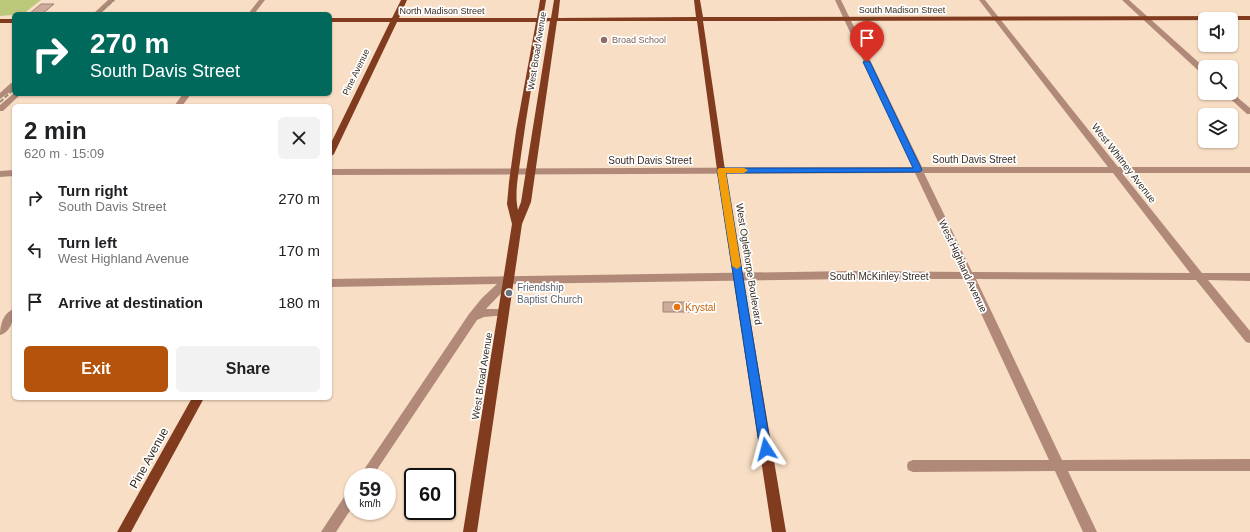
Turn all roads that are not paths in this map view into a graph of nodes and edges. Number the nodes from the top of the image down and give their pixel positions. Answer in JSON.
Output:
{"nodes":[{"id":1,"x":112,"y":0,"type":"edge"},
{"id":2,"x":118,"y":0,"type":"edge"},
{"id":3,"x":262,"y":0,"type":"edge"},
{"id":4,"x":404,"y":0,"type":"edge"},
{"id":5,"x":543,"y":0,"type":"edge"},
{"id":6,"x":557,"y":0,"type":"edge"},
{"id":7,"x":696,"y":0,"type":"edge"},
{"id":8,"x":838,"y":0,"type":"edge"},
{"id":9,"x":982,"y":0,"type":"edge"},
{"id":10,"x":1126,"y":0,"type":"edge"},
{"id":11,"x":98,"y":12,"type":"edge"},
{"id":12,"x":104,"y":12,"type":"edge"},
{"id":13,"x":253,"y":12,"type":"edge"},
{"id":14,"x":995,"y":18,"type":"junction"},
{"id":15,"x":1145,"y":18,"type":"junction"},
{"id":16,"x":1250,"y":18,"type":"edge"},
{"id":17,"x":540,"y":19,"type":"junction"},
{"id":18,"x":554,"y":19,"type":"junction"},
{"id":19,"x":698,"y":19,"type":"junction"},
{"id":20,"x":846,"y":19,"type":"junction"},
{"id":21,"x":332,"y":20,"type":"edge"},
{"id":22,"x":395,"y":20,"type":"junction"},
{"id":23,"x":0,"y":21,"type":"edge"},
{"id":24,"x":12,"y":21,"type":"edge"},
{"id":25,"x":1198,"y":66,"type":"edge"},
{"id":26,"x":12,"y":87,"type":"edge"},
{"id":27,"x":15,"y":96,"type":"edge"},
{"id":28,"x":186,"y":96,"type":"edge"},
{"id":29,"x":0,"y":97,"type":"edge"},
{"id":30,"x":1236,"y":100,"type":"edge"},
{"id":31,"x":180,"y":104,"type":"edge"},
{"id":32,"x":0,"y":109,"type":"edge"},
{"id":33,"x":1250,"y":112,"type":"edge"},
{"id":34,"x":332,"y":150,"type":"edge"},
{"id":35,"x":721,"y":170,"type":"junction"},
{"id":36,"x":918,"y":170,"type":"junction"},
{"id":37,"x":1115,"y":170,"type":"junction"},
{"id":38,"x":1250,"y":170,"type":"edge"},
{"id":39,"x":515,"y":171,"type":"junction"},
{"id":40,"x":530,"y":171,"type":"junction"},
{"id":41,"x":332,"y":172,"type":"edge"},
{"id":42,"x":0,"y":174,"type":"edge"},
{"id":43,"x":12,"y":174,"type":"edge"},
{"id":44,"x":517,"y":224,"type":"junction"},
{"id":45,"x":738,"y":276,"type":"junction"},
{"id":46,"x":968,"y":277,"type":"junction"},
{"id":47,"x":1200,"y":277,"type":"junction"},
{"id":48,"x":1250,"y":277,"type":"edge"},
{"id":49,"x":508,"y":280,"type":"junction"},
{"id":50,"x":332,"y":283,"type":"edge"},
{"id":51,"x":504,"y":312,"type":"junction"},
{"id":52,"x":12,"y":316,"type":"edge"},
{"id":53,"x":473,"y":317,"type":"junction"},
{"id":54,"x":0,"y":331,"type":"edge"},
{"id":55,"x":1250,"y":339,"type":"edge"},
{"id":56,"x":197,"y":400,"type":"edge"},
{"id":57,"x":1250,"y":465,"type":"edge"},
{"id":58,"x":913,"y":466,"type":"dead end"},
{"id":59,"x":1059,"y":466,"type":"junction"},
{"id":60,"x":371,"y":468,"type":"edge"},
{"id":61,"x":344,"y":508,"type":"edge"},
{"id":62,"x":124,"y":532,"type":"edge"},
{"id":63,"x":328,"y":532,"type":"edge"},
{"id":64,"x":470,"y":532,"type":"edge"},
{"id":65,"x":779,"y":532,"type":"edge"},
{"id":66,"x":1090,"y":532,"type":"edge"}],
"edges":[{"from":1,"to":11,"type":"street"},
{"from":2,"to":12,"type":"street"},
{"from":3,"to":13,"type":"street"},
{"from":4,"to":22,"type":"main road","name":"Pine Avenue"},
{"from":5,"to":17,"type":"main road","name":"West Broad Avenue"},
{"from":6,"to":18,"type":"main road","name":"West Broad Avenue"},
{"from":7,"to":19,"type":"main road","name":"West Oglethorpe Boulevard"},
{"from":8,"to":20,"type":"street","name":"West Highland Avenue"},
{"from":9,"to":14,"type":"street","name":"West Whitney Avenue"},
{"from":10,"to":15,"type":"street"},
{"from":14,"to":15,"type":"main road","name":"South Madison Street"},
{"from":14,"to":20,"type":"main road","name":"South Madison Street"},
{"from":14,"to":37,"type":"street","name":"West Whitney Avenue"},
{"from":15,"to":16,"type":"main road","name":"South Madison Street"},
{"from":15,"to":25,"type":"street"},
{"from":17,"to":18,"type":"main road","name":"North Madison Street"},
{"from":17,"to":22,"type":"main road","name":"North Madison Street"},
{"from":17,"to":39,"type":"main road","name":"West Broad Avenue"},
{"from":18,"to":19,"type":"main road","name":"South Madison Street"},
{"from":18,"to":40,"type":"main road","name":"West Broad Avenue"},
{"from":19,"to":20,"type":"main road","name":"South Madison Street"},
{"from":19,"to":35,"type":"main road","name":"West Oglethorpe Boulevard"},
{"from":20,"to":36,"type":"street","name":"West Highland Avenue"},
{"from":21,"to":22,"type":"main road","name":"North Madison Street"},
{"from":22,"to":34,"type":"main road","name":"Pine Avenue"},
{"from":23,"to":24,"type":"main road"},
{"from":26,"to":29,"type":"street"},
{"from":27,"to":32,"type":"street"},
{"from":28,"to":31,"type":"street"},
{"from":30,"to":33,"type":"street"},
{"from":35,"to":36,"type":"street","name":"South Davis Street"},
{"from":35,"to":40,"type":"street","name":"South Davis Street"},
{"from":35,"to":45,"type":"main road","name":"West Oglethorpe Boulevard"},
{"from":36,"to":37,"type":"street","name":"South Davis Street"},
{"from":36,"to":46,"type":"street","name":"West Highland Avenue"},
{"from":37,"to":38,"type":"street","name":"South Davis Street"},
{"from":37,"to":47,"type":"street","name":"West Whitney Avenue"},
{"from":39,"to":40,"type":"street","name":"South Davis Street"},
{"from":39,"to":41,"type":"street","name":"South Davis Street"},
{"from":39,"to":44,"type":"main road","name":"West Broad Avenue"},
{"from":40,"to":44,"type":"main road","name":"West Broad Avenue"},
{"from":42,"to":43,"type":"street"},
{"from":44,"to":49,"type":"main road","name":"West Broad Avenue"},
{"from":45,"to":46,"type":"street","name":"South McKinley Street"},
{"from":45,"to":49,"type":"street","name":"South McKinley Street"},
{"from":45,"to":65,"type":"main road","name":"West Oglethorpe Boulevard"},
{"from":46,"to":47,"type":"street","name":"South McKinley Street"},
{"from":46,"to":59,"type":"street","name":"West Highland Avenue"},
{"from":47,"to":48,"type":"street","name":"South McKinley Street"},
{"from":47,"to":55,"type":"street","name":"West Whitney Avenue"},
{"from":49,"to":50,"type":"street","name":"South McKinley Street"},
{"from":49,"to":51,"type":"main road","name":"West Broad Avenue"},
{"from":49,"to":53,"type":"street"},
{"from":51,"to":53,"type":"street"},
{"from":51,"to":64,"type":"main road","name":"West Broad Avenue"},
{"from":52,"to":54,"type":"street"},
{"from":53,"to":60,"type":"street"},
{"from":56,"to":62,"type":"main road","name":"Pine Avenue"},
{"from":57,"to":59,"type":"street"},
{"from":58,"to":59,"type":"street"},
{"from":59,"to":66,"type":"street","name":"West Highland Avenue"},
{"from":61,"to":63,"type":"street"}]}
